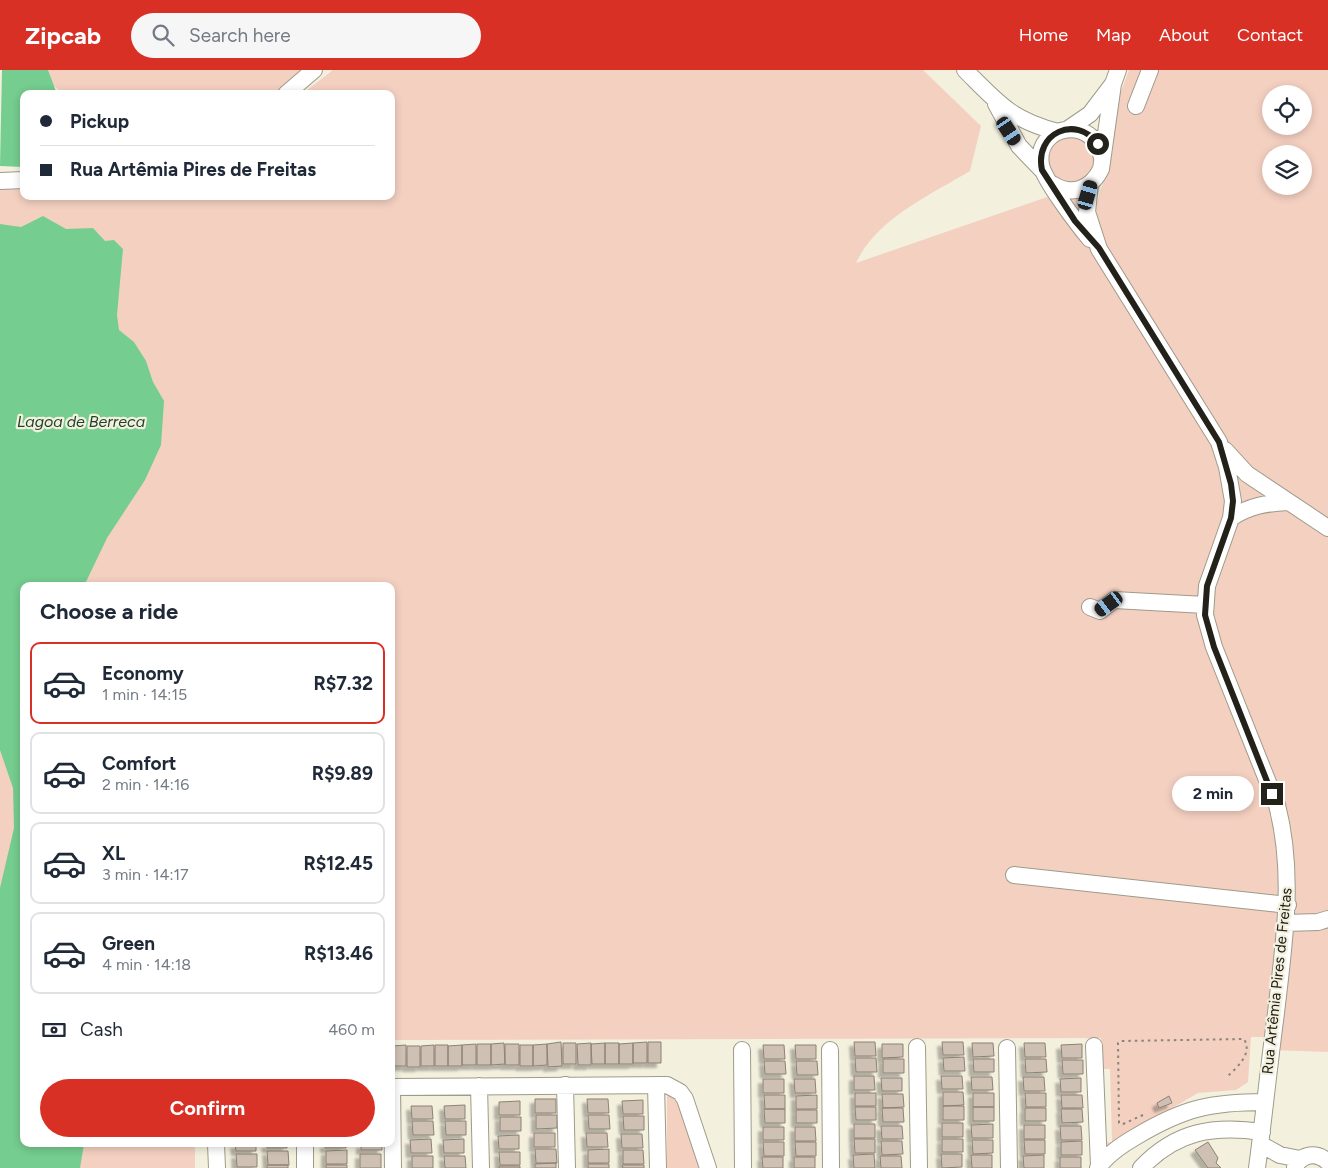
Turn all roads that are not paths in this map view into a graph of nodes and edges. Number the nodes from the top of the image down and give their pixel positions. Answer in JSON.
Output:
{"nodes":[{"id":1,"x":314,"y":70,"type":"edge"},
{"id":2,"x":965,"y":70,"type":"edge"},
{"id":3,"x":1150,"y":70,"type":"edge"},
{"id":4,"x":1116,"y":77,"type":"edge"},
{"id":5,"x":291,"y":90,"type":"edge"},
{"id":6,"x":993,"y":98,"type":"junction"},
{"id":7,"x":1136,"y":106,"type":"dead end"},
{"id":8,"x":1063,"y":130,"type":"junction"},
{"id":9,"x":1102,"y":158,"type":"junction"},
{"id":10,"x":1042,"y":170,"type":"junction"},
{"id":11,"x":20,"y":180,"type":"edge"},
{"id":12,"x":0,"y":181,"type":"edge"},
{"id":13,"x":1052,"y":184,"type":"junction"},
{"id":14,"x":1090,"y":184,"type":"junction"},
{"id":15,"x":1099,"y":248,"type":"junction"},
{"id":16,"x":1219,"y":442,"type":"junction"},
{"id":17,"x":1288,"y":502,"type":"junction"},
{"id":18,"x":1231,"y":518,"type":"junction"},
{"id":19,"x":1328,"y":528,"type":"edge"},
{"id":20,"x":1205,"y":605,"type":"junction"},
{"id":21,"x":1090,"y":607,"type":"dead end"},
{"id":22,"x":1014,"y":875,"type":"dead end"},
{"id":23,"x":1288,"y":904,"type":"junction"},
{"id":24,"x":1328,"y":919,"type":"edge"},
{"id":25,"x":1286,"y":923,"type":"junction"},
{"id":26,"x":1094,"y":1046,"type":"dead end"},
{"id":27,"x":917,"y":1047,"type":"dead end"},
{"id":28,"x":1007,"y":1048,"type":"dead end"},
{"id":29,"x":742,"y":1050,"type":"dead end"},
{"id":30,"x":830,"y":1050,"type":"dead end"},
{"id":31,"x":565,"y":1085,"type":"junction"},
{"id":32,"x":656,"y":1085,"type":"junction"},
{"id":33,"x":479,"y":1086,"type":"junction"},
{"id":34,"x":395,"y":1087,"type":"edge"},
{"id":35,"x":1265,"y":1102,"type":"junction"},
{"id":36,"x":1261,"y":1138,"type":"junction"},
{"id":37,"x":216,"y":1147,"type":"edge"},
{"id":38,"x":305,"y":1147,"type":"edge"},
{"id":39,"x":392,"y":1147,"type":"edge"},
{"id":40,"x":1328,"y":1162,"type":"edge"},
{"id":41,"x":1298,"y":1164,"type":"edge"},
{"id":42,"x":1099,"y":1167,"type":"edge"},
{"id":43,"x":217,"y":1168,"type":"edge"},
{"id":44,"x":305,"y":1168,"type":"edge"},
{"id":45,"x":393,"y":1168,"type":"edge"},
{"id":46,"x":481,"y":1168,"type":"edge"},
{"id":47,"x":567,"y":1168,"type":"edge"},
{"id":48,"x":658,"y":1168,"type":"edge"},
{"id":49,"x":708,"y":1168,"type":"edge"},
{"id":50,"x":743,"y":1168,"type":"edge"},
{"id":51,"x":831,"y":1168,"type":"edge"},
{"id":52,"x":919,"y":1168,"type":"edge"},
{"id":53,"x":1008,"y":1168,"type":"edge"},
{"id":54,"x":1141,"y":1168,"type":"edge"},
{"id":55,"x":1256,"y":1168,"type":"edge"}],
"edges":[{"from":1,"to":5,"type":"street"},
{"from":2,"to":6,"type":"street"},
{"from":3,"to":7,"type":"street"},
{"from":4,"to":8,"type":"street"},
{"from":4,"to":9,"type":"street"},
{"from":6,"to":8,"type":"street"},
{"from":6,"to":10,"type":"street"},
{"from":8,"to":9,"type":"street"},
{"from":8,"to":10,"type":"street"},
{"from":9,"to":14,"type":"street"},
{"from":10,"to":13,"type":"street"},
{"from":11,"to":12,"type":"street"},
{"from":13,"to":14,"type":"street"},
{"from":13,"to":15,"type":"street"},
{"from":14,"to":15,"type":"street"},
{"from":15,"to":16,"type":"street","name":"Rua Artêmia Pires de Freitas"},
{"from":16,"to":17,"type":"street"},
{"from":16,"to":18,"type":"street","name":"Rua Artêmia Pires de Freitas"},
{"from":17,"to":18,"type":"street"},
{"from":17,"to":19,"type":"street"},
{"from":18,"to":20,"type":"street","name":"Rua Artêmia Pires de Freitas"},
{"from":20,"to":21,"type":"street"},
{"from":20,"to":23,"type":"street","name":"Rua Artêmia Pires de Freitas"},
{"from":22,"to":23,"type":"street"},
{"from":23,"to":25,"type":"street","name":"Rua Artêmia Pires de Freitas"},
{"from":24,"to":25,"type":"street"},
{"from":25,"to":35,"type":"street","name":"Rua Artêmia Pires de Freitas"},
{"from":26,"to":42,"type":"street"},
{"from":27,"to":52,"type":"street"},
{"from":28,"to":53,"type":"street"},
{"from":29,"to":50,"type":"street"},
{"from":30,"to":51,"type":"street"},
{"from":31,"to":32,"type":"street"},
{"from":31,"to":33,"type":"street"},
{"from":31,"to":47,"type":"street"},
{"from":32,"to":48,"type":"street"},
{"from":32,"to":49,"type":"street"},
{"from":33,"to":34,"type":"street"},
{"from":33,"to":46,"type":"street"},
{"from":35,"to":36,"type":"street","name":"Rua Artêmia Pires de Freitas"},
{"from":35,"to":42,"type":"street"},
{"from":36,"to":41,"type":"street"},
{"from":36,"to":54,"type":"street"},
{"from":36,"to":55,"type":"street","name":"Rua Artêmia Pires de Freitas"},
{"from":37,"to":43,"type":"street"},
{"from":38,"to":44,"type":"street"},
{"from":39,"to":45,"type":"street"},
{"from":40,"to":41,"type":"street"}]}
